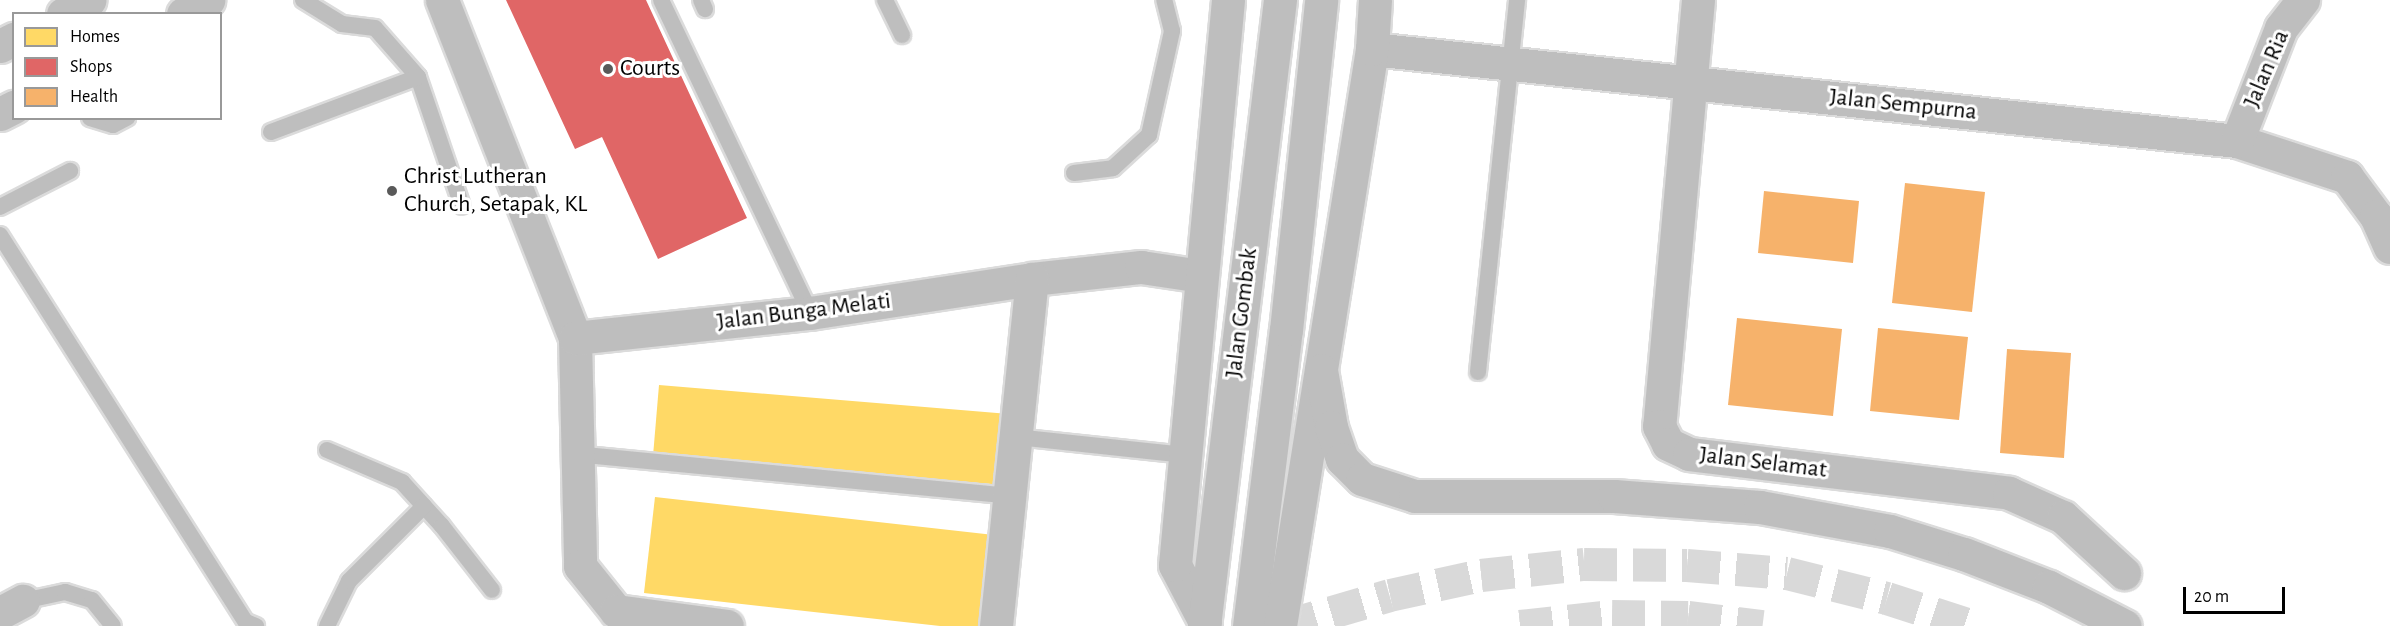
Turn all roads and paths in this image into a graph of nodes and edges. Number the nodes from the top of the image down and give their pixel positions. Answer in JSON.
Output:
{"nodes":[{"id":1,"x":89,"y":0,"type":"edge"},
{"id":2,"x":208,"y":0,"type":"edge"},
{"id":3,"x":303,"y":0,"type":"edge"},
{"id":4,"x":442,"y":0,"type":"edge"},
{"id":5,"x":662,"y":0,"type":"edge"},
{"id":6,"x":885,"y":0,"type":"edge"},
{"id":7,"x":1164,"y":0,"type":"edge"},
{"id":8,"x":1228,"y":0,"type":"edge"},
{"id":9,"x":1280,"y":0,"type":"edge"},
{"id":10,"x":1321,"y":0,"type":"edge"},
{"id":11,"x":1375,"y":0,"type":"edge"},
{"id":12,"x":1517,"y":0,"type":"edge"},
{"id":13,"x":1698,"y":0,"type":"edge"},
{"id":14,"x":2303,"y":0,"type":"edge"},
{"id":15,"x":67,"y":12,"type":"edge"},
{"id":16,"x":187,"y":12,"type":"edge"},
{"id":17,"x":902,"y":35,"type":"dead end"},
{"id":18,"x":1372,"y":49,"type":"junction"},
{"id":19,"x":1510,"y":63,"type":"junction"},
{"id":20,"x":418,"y":77,"type":"junction"},
{"id":21,"x":1689,"y":82,"type":"junction"},
{"id":22,"x":97,"y":120,"type":"edge"},
{"id":23,"x":123,"y":120,"type":"edge"},
{"id":24,"x":271,"y":132,"type":"dead end"},
{"id":25,"x":2237,"y":141,"type":"junction"},
{"id":26,"x":70,"y":171,"type":"dead end"},
{"id":27,"x":1074,"y":173,"type":"dead end"},
{"id":28,"x":462,"y":206,"type":"dead end"},
{"id":29,"x":0,"y":207,"type":"edge"},
{"id":30,"x":0,"y":235,"type":"edge"},
{"id":31,"x":2390,"y":248,"type":"edge"},
{"id":32,"x":1201,"y":276,"type":"junction"},
{"id":33,"x":1032,"y":279,"type":"junction"},
{"id":34,"x":810,"y":313,"type":"junction"},
{"id":35,"x":575,"y":338,"type":"junction"},
{"id":36,"x":1321,"y":370,"type":"junction"},
{"id":37,"x":1478,"y":372,"type":"dead end"},
{"id":38,"x":1016,"y":437,"type":"junction"},
{"id":39,"x":327,"y":450,"type":"dead end"},
{"id":40,"x":574,"y":454,"type":"junction"},
{"id":41,"x":1184,"y":455,"type":"junction"},
{"id":42,"x":1010,"y":496,"type":"junction"},
{"id":43,"x":424,"y":506,"type":"junction"},
{"id":44,"x":2124,"y":573,"type":"dead end"},
{"id":45,"x":492,"y":590,"type":"dead end"},
{"id":46,"x":12,"y":607,"type":"edge"},
{"id":47,"x":1204,"y":624,"type":"edge"},
{"id":48,"x":113,"y":626,"type":"edge"},
{"id":49,"x":256,"y":626,"type":"edge"},
{"id":50,"x":327,"y":626,"type":"edge"},
{"id":51,"x":727,"y":626,"type":"edge"},
{"id":52,"x":996,"y":626,"type":"edge"},
{"id":53,"x":1249,"y":626,"type":"edge"},
{"id":54,"x":1280,"y":626,"type":"edge"},
{"id":55,"x":2125,"y":626,"type":"edge"}],
"edges":[{"from":1,"to":15,"type":"main road"},
{"from":2,"to":16,"type":"main road"},
{"from":3,"to":20,"type":"lane"},
{"from":4,"to":35,"type":"main road"},
{"from":5,"to":34,"type":"lane"},
{"from":6,"to":17,"type":"lane"},
{"from":7,"to":27,"type":"lane"},
{"from":8,"to":32,"type":"main road"},
{"from":9,"to":47,"type":"main road","name":"Jalan Gombak"},
{"from":10,"to":53,"type":"main road","name":"Jalan Gombak"},
{"from":11,"to":18,"type":"main road"},
{"from":12,"to":19,"type":"lane"},
{"from":13,"to":21,"type":"main road","name":"Jalan Selamat"},
{"from":14,"to":25,"type":"main road","name":"Jalan Ria"},
{"from":18,"to":19,"type":"main road","name":"Jalan Sempurna"},
{"from":18,"to":36,"type":"main road"},
{"from":19,"to":21,"type":"main road","name":"Jalan Sempurna"},
{"from":19,"to":37,"type":"lane"},
{"from":20,"to":24,"type":"lane"},
{"from":20,"to":28,"type":"lane"},
{"from":21,"to":25,"type":"main road","name":"Jalan Sempurna"},
{"from":21,"to":44,"type":"main road","name":"Jalan Selamat"},
{"from":22,"to":23,"type":"lane"},
{"from":25,"to":31,"type":"main road","name":"Jalan Sempurna"},
{"from":26,"to":29,"type":"lane"},
{"from":30,"to":49,"type":"lane"},
{"from":32,"to":33,"type":"main road","name":"Jalan Bunga Melati"},
{"from":32,"to":41,"type":"main road"},
{"from":33,"to":34,"type":"main road","name":"Jalan Bunga Melati"},
{"from":33,"to":38,"type":"main road"},
{"from":34,"to":35,"type":"main road","name":"Jalan Bunga Melati"},
{"from":35,"to":40,"type":"main road"},
{"from":36,"to":54,"type":"main road"},
{"from":36,"to":55,"type":"main road"},
{"from":38,"to":41,"type":"lane"},
{"from":38,"to":42,"type":"main road"},
{"from":39,"to":43,"type":"lane"},
{"from":40,"to":42,"type":"lane"},
{"from":40,"to":51,"type":"main road"},
{"from":41,"to":47,"type":"main road"},
{"from":42,"to":52,"type":"main road"},
{"from":43,"to":45,"type":"lane"},
{"from":43,"to":50,"type":"lane"},
{"from":46,"to":48,"type":"lane"}]}
